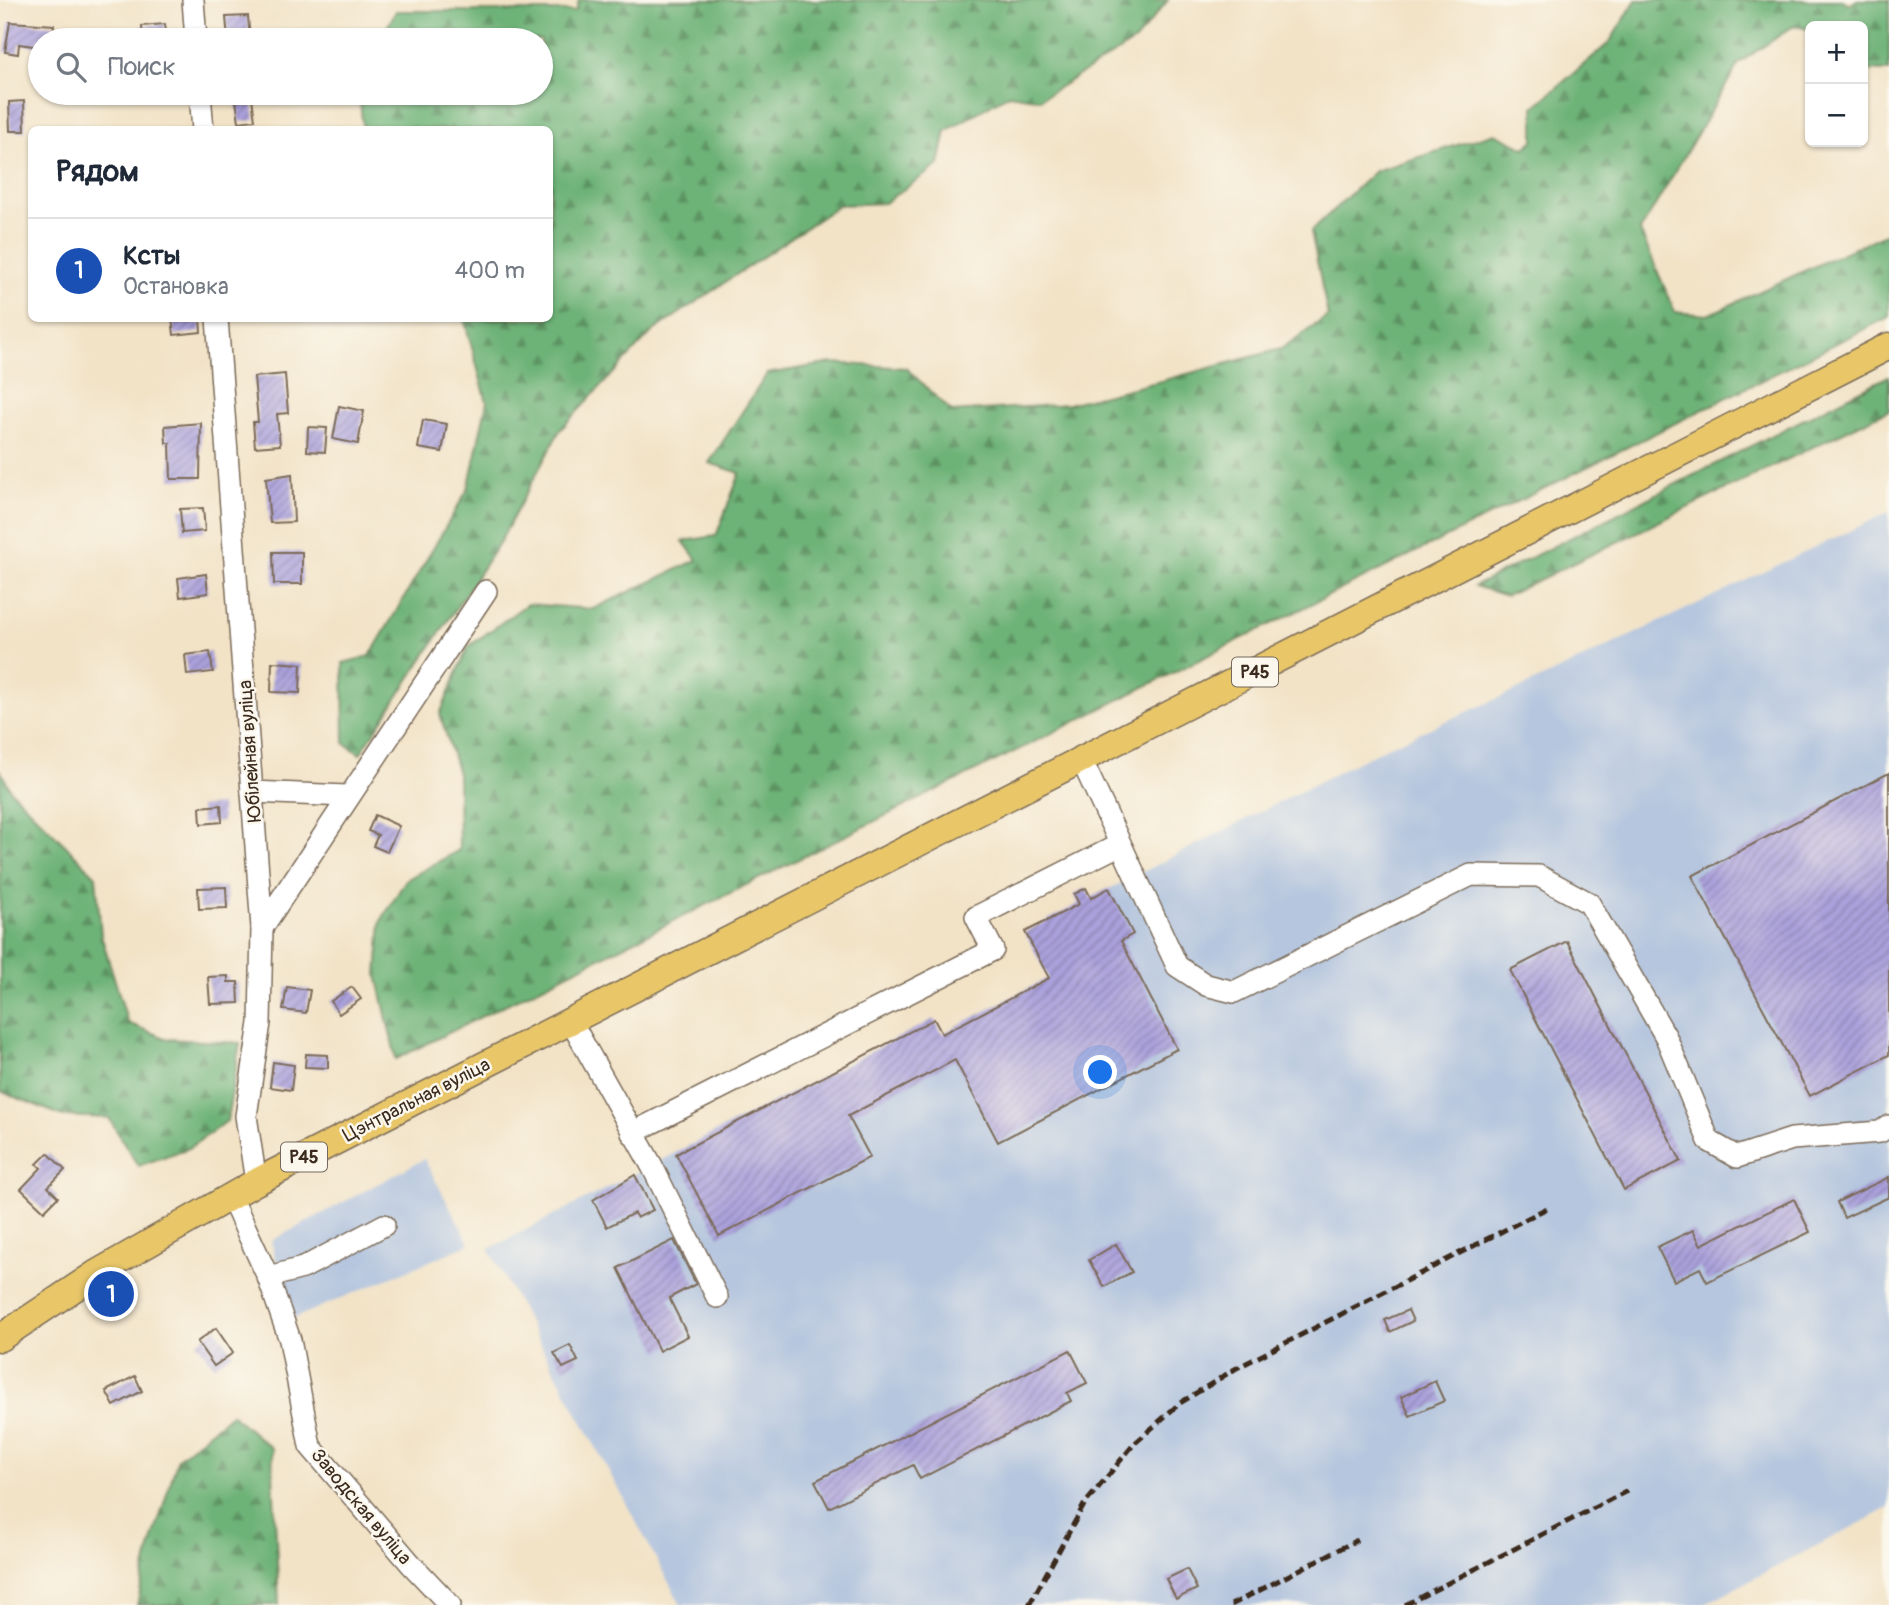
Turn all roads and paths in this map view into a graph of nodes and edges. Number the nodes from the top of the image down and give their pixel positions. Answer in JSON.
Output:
{"nodes":[{"id":1,"x":193,"y":0,"type":"edge"},
{"id":2,"x":195,"y":28,"type":"edge"},
{"id":3,"x":201,"y":105,"type":"edge"},
{"id":4,"x":203,"y":126,"type":"edge"},
{"id":5,"x":217,"y":322,"type":"edge"},
{"id":6,"x":1889,"y":346,"type":"edge"},
{"id":7,"x":486,"y":591,"type":"dead end"},
{"id":8,"x":1082,"y":761,"type":"junction"},
{"id":9,"x":252,"y":792,"type":"junction"},
{"id":10,"x":347,"y":796,"type":"junction"},
{"id":11,"x":1119,"y":845,"type":"junction"},
{"id":12,"x":262,"y":928,"type":"junction"},
{"id":13,"x":570,"y":1020,"type":"junction"},
{"id":14,"x":1889,"y":1126,"type":"edge"},
{"id":15,"x":632,"y":1133,"type":"junction"},
{"id":16,"x":256,"y":1182,"type":"junction"},
{"id":17,"x":231,"y":1197,"type":"junction"},
{"id":18,"x":384,"y":1225,"type":"dead end"},
{"id":19,"x":268,"y":1278,"type":"junction"},
{"id":20,"x":717,"y":1297,"type":"dead end"},
{"id":21,"x":0,"y":1338,"type":"edge"},
{"id":22,"x":450,"y":1605,"type":"edge"}],
"edges":[{"from":1,"to":2,"type":"street"},
{"from":3,"to":4,"type":"street"},
{"from":5,"to":9,"type":"street","name":"Юбілейная вуліца"},
{"from":6,"to":8,"type":"main road","number":"Р45"},
{"from":7,"to":10,"type":"street"},
{"from":8,"to":11,"type":"street"},
{"from":8,"to":13,"type":"main road","name":"Цэнтральная вуліца","number":"Р45"},
{"from":9,"to":10,"type":"street"},
{"from":9,"to":12,"type":"street","name":"Юбілейная вуліца"},
{"from":10,"to":12,"type":"street"},
{"from":11,"to":14,"type":"street"},
{"from":11,"to":15,"type":"street"},
{"from":12,"to":16,"type":"street","name":"Юбілейная вуліца"},
{"from":13,"to":15,"type":"street"},
{"from":13,"to":16,"type":"main road","name":"Цэнтральная вуліца","number":"Р45"},
{"from":15,"to":20,"type":"street"},
{"from":16,"to":17,"type":"main road","name":"Цэнтральная вуліца","number":"Р45"},
{"from":17,"to":19,"type":"street","name":"Заводская вуліца"},
{"from":17,"to":21,"type":"main road","name":"Цэнтральная вуліца","number":"Р45"},
{"from":18,"to":19,"type":"street"},
{"from":19,"to":22,"type":"street","name":"Заводская вуліца"}]}
